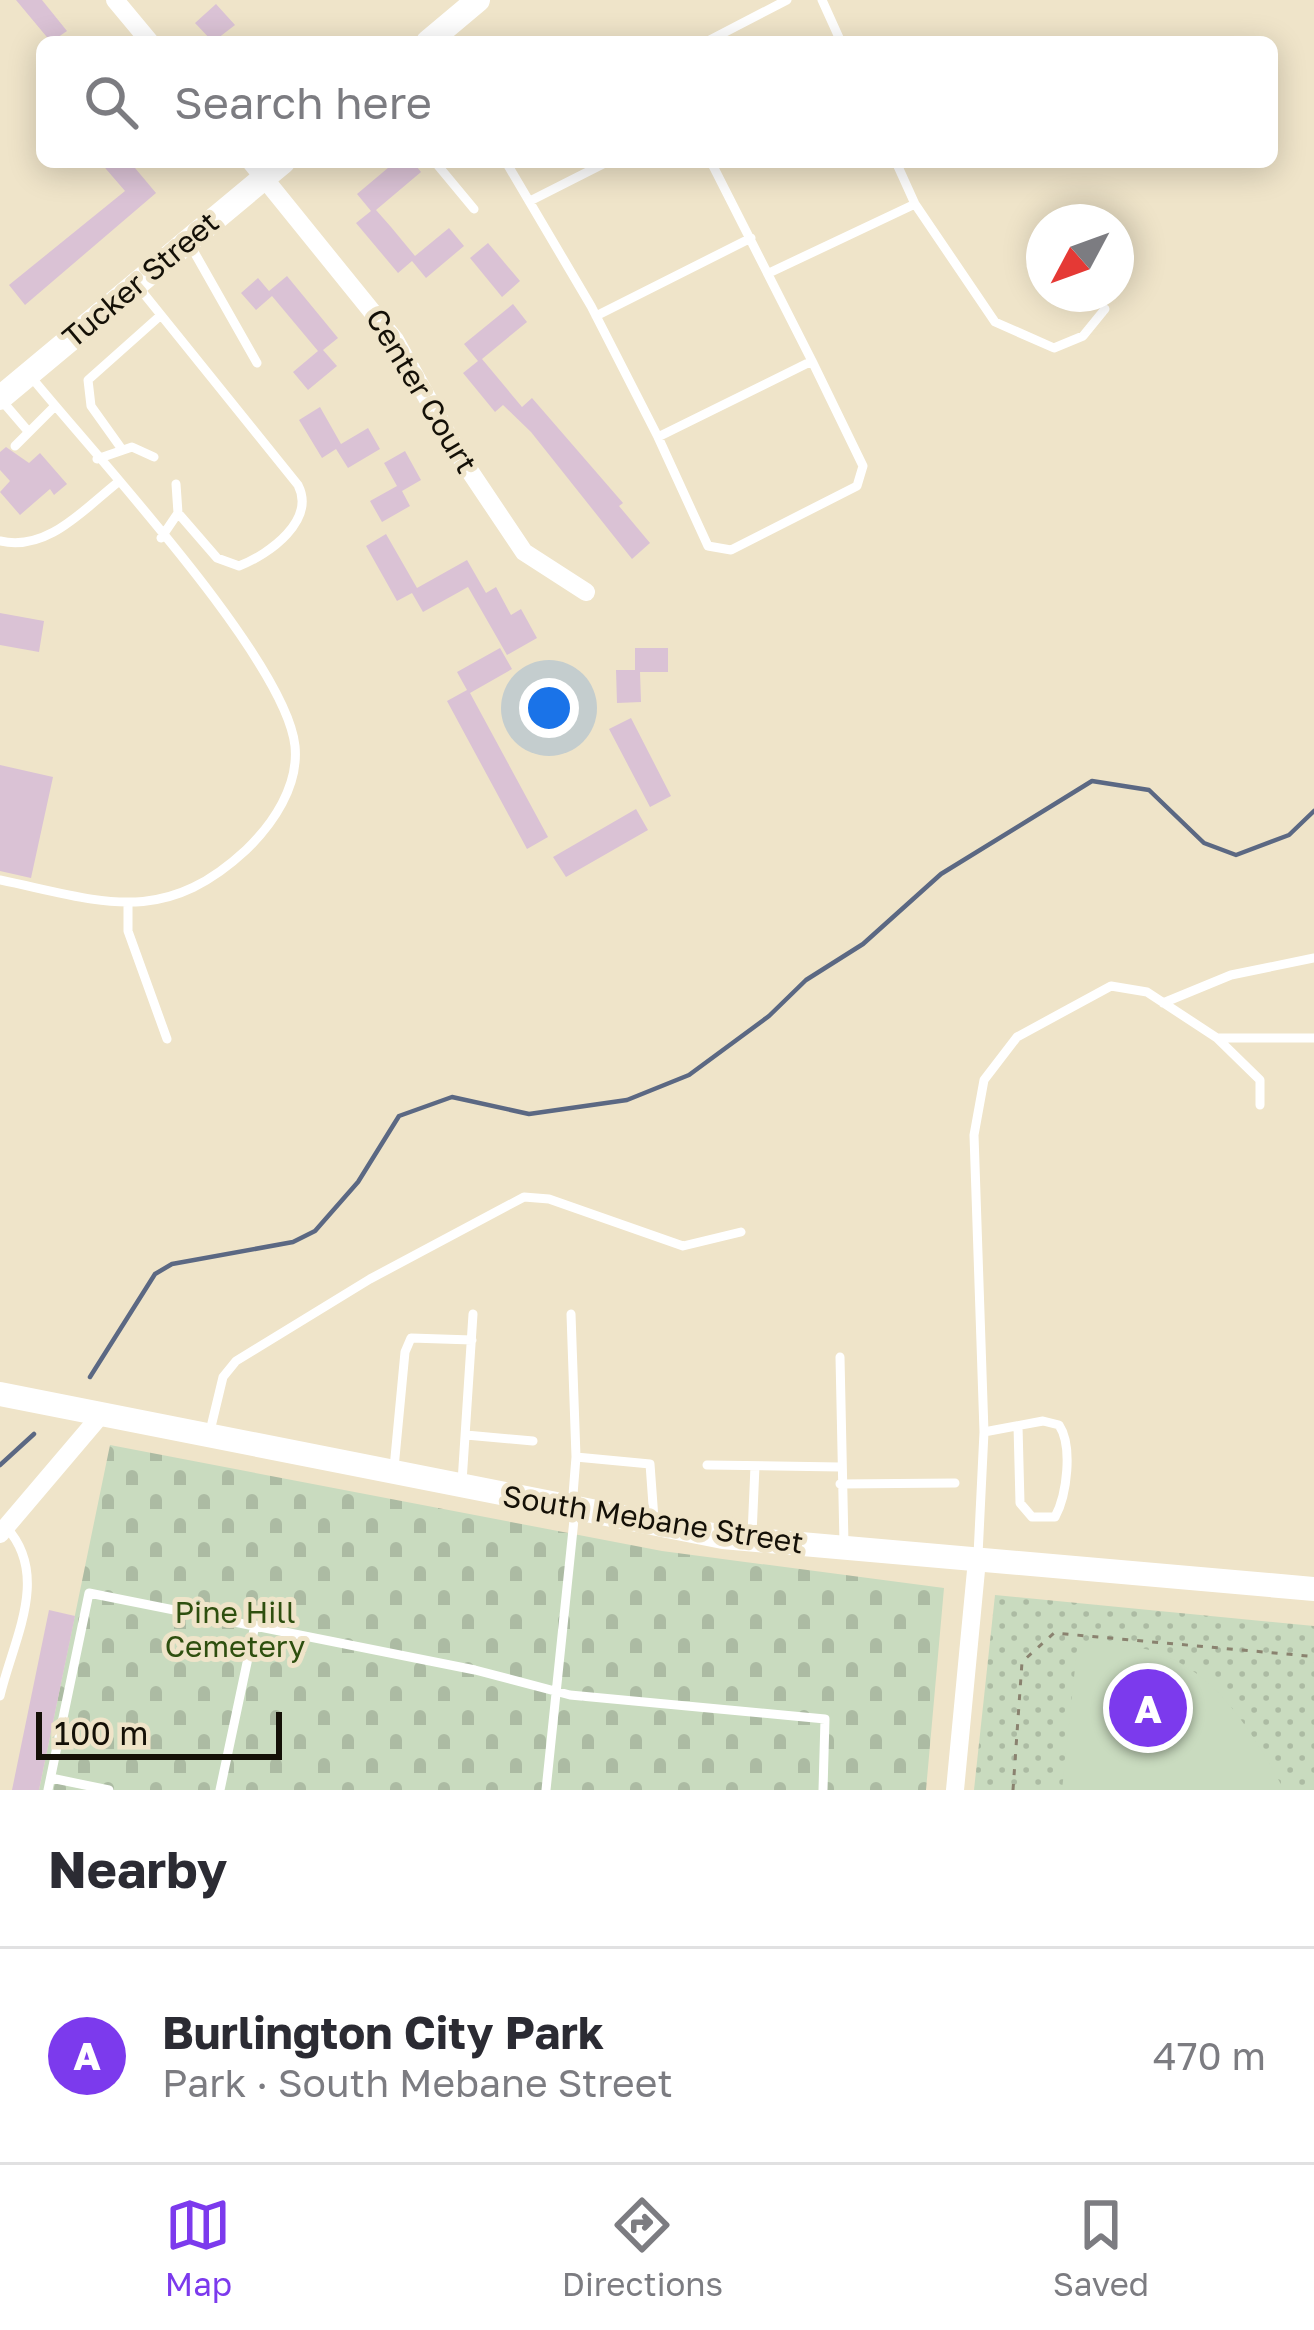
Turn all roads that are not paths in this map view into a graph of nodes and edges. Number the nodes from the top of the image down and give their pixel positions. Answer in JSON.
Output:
{"nodes":[{"id":1,"x":115,"y":0,"type":"edge"},
{"id":2,"x":478,"y":0,"type":"edge"},
{"id":3,"x":787,"y":0,"type":"edge"},
{"id":4,"x":822,"y":0,"type":"edge"},
{"id":5,"x":145,"y":36,"type":"edge"},
{"id":6,"x":435,"y":36,"type":"edge"},
{"id":7,"x":718,"y":36,"type":"edge"},
{"id":8,"x":838,"y":36,"type":"edge"},
{"id":9,"x":265,"y":168,"type":"edge"},
{"id":10,"x":267,"y":168,"type":"edge"},
{"id":11,"x":440,"y":168,"type":"edge"},
{"id":12,"x":510,"y":168,"type":"edge"},
{"id":13,"x":595,"y":168,"type":"edge"},
{"id":14,"x":713,"y":168,"type":"edge"},
{"id":15,"x":899,"y":168,"type":"edge"},
{"id":16,"x":530,"y":201,"type":"junction"},
{"id":17,"x":915,"y":204,"type":"junction"},
{"id":18,"x":474,"y":209,"type":"dead end"},
{"id":19,"x":751,"y":238,"type":"junction"},
{"id":20,"x":187,"y":240,"type":"junction"},
{"id":21,"x":770,"y":273,"type":"junction"},
{"id":22,"x":136,"y":284,"type":"junction"},
{"id":23,"x":1103,"y":312,"type":"edge"},
{"id":24,"x":161,"y":315,"type":"junction"},
{"id":25,"x":596,"y":316,"type":"junction"},
{"id":26,"x":812,"y":361,"type":"junction"},
{"id":27,"x":257,"y":363,"type":"dead end"},
{"id":28,"x":28,"y":374,"type":"junction"},
{"id":29,"x":0,"y":398,"type":"edge"},
{"id":30,"x":55,"y":406,"type":"junction"},
{"id":31,"x":26,"y":430,"type":"junction"},
{"id":32,"x":658,"y":437,"type":"junction"},
{"id":33,"x":15,"y":446,"type":"dead end"},
{"id":34,"x":121,"y":448,"type":"junction"},
{"id":35,"x":154,"y":458,"type":"dead end"},
{"id":36,"x":97,"y":459,"type":"junction"},
{"id":37,"x":117,"y":483,"type":"junction"},
{"id":38,"x":176,"y":484,"type":"dead end"},
{"id":39,"x":178,"y":513,"type":"junction"},
{"id":40,"x":161,"y":538,"type":"junction"},
{"id":41,"x":0,"y":541,"type":"edge"},
{"id":42,"x":586,"y":592,"type":"dead end"},
{"id":43,"x":0,"y":880,"type":"edge"},
{"id":44,"x":128,"y":904,"type":"junction"},
{"id":45,"x":1314,"y":958,"type":"edge"},
{"id":46,"x":1163,"y":1003,"type":"junction"},
{"id":47,"x":1217,"y":1038,"type":"junction"},
{"id":48,"x":1314,"y":1038,"type":"edge"},
{"id":49,"x":167,"y":1040,"type":"dead end"},
{"id":50,"x":1260,"y":1105,"type":"dead end"},
{"id":51,"x":741,"y":1232,"type":"dead end"},
{"id":52,"x":473,"y":1314,"type":"dead end"},
{"id":53,"x":571,"y":1314,"type":"dead end"},
{"id":54,"x":472,"y":1340,"type":"junction"},
{"id":55,"x":839,"y":1357,"type":"dead end"},
{"id":56,"x":0,"y":1394,"type":"edge"},
{"id":57,"x":101,"y":1414,"type":"junction"},
{"id":58,"x":1018,"y":1426,"type":"junction"},
{"id":59,"x":984,"y":1432,"type":"junction"},
{"id":60,"x":209,"y":1436,"type":"junction"},
{"id":61,"x":466,"y":1436,"type":"junction"},
{"id":62,"x":533,"y":1441,"type":"dead end"},
{"id":63,"x":576,"y":1457,"type":"junction"},
{"id":64,"x":707,"y":1465,"type":"dead end"},
{"id":65,"x":755,"y":1466,"type":"junction"},
{"id":66,"x":839,"y":1467,"type":"junction"},
{"id":67,"x":394,"y":1474,"type":"junction"},
{"id":68,"x":955,"y":1483,"type":"dead end"},
{"id":69,"x":840,"y":1484,"type":"junction"},
{"id":70,"x":461,"y":1487,"type":"junction"},
{"id":71,"x":573,"y":1510,"type":"junction"},
{"id":72,"x":654,"y":1525,"type":"junction"},
{"id":73,"x":3,"y":1531,"type":"edge"},
{"id":74,"x":752,"y":1540,"type":"junction"},
{"id":75,"x":844,"y":1549,"type":"junction"},
{"id":76,"x":977,"y":1560,"type":"junction"},
{"id":77,"x":1314,"y":1589,"type":"edge"},
{"id":78,"x":255,"y":1625,"type":"junction"},
{"id":79,"x":556,"y":1692,"type":"junction"},
{"id":80,"x":0,"y":1696,"type":"edge"},
{"id":81,"x":49,"y":1784,"type":"edge"},
{"id":82,"x":109,"y":1790,"type":"edge"},
{"id":83,"x":220,"y":1790,"type":"edge"},
{"id":84,"x":546,"y":1790,"type":"edge"},
{"id":85,"x":823,"y":1790,"type":"edge"},
{"id":86,"x":956,"y":1790,"type":"edge"}],
"edges":[{"from":1,"to":5,"type":"street"},
{"from":2,"to":6,"type":"street"},
{"from":3,"to":7,"type":"lane"},
{"from":4,"to":8,"type":"lane"},
{"from":9,"to":20,"type":"street","name":"Tucker Street"},
{"from":10,"to":42,"type":"street","name":"Center Court"},
{"from":11,"to":18,"type":"lane"},
{"from":12,"to":16,"type":"lane"},
{"from":13,"to":16,"type":"lane"},
{"from":14,"to":19,"type":"lane"},
{"from":15,"to":17,"type":"lane"},
{"from":16,"to":25,"type":"lane"},
{"from":17,"to":21,"type":"lane"},
{"from":17,"to":23,"type":"lane"},
{"from":19,"to":21,"type":"lane"},
{"from":19,"to":25,"type":"lane"},
{"from":20,"to":22,"type":"street","name":"Tucker Street"},
{"from":20,"to":27,"type":"lane"},
{"from":21,"to":26,"type":"lane"},
{"from":22,"to":24,"type":"lane"},
{"from":22,"to":28,"type":"street","name":"Tucker Street"},
{"from":24,"to":34,"type":"lane"},
{"from":24,"to":39,"type":"lane"},
{"from":25,"to":32,"type":"lane"},
{"from":26,"to":32,"type":"lane"},
{"from":26,"to":32,"type":"lane"},
{"from":28,"to":29,"type":"street","name":"Tucker Street"},
{"from":28,"to":30,"type":"lane"},
{"from":29,"to":31,"type":"lane"},
{"from":30,"to":31,"type":"lane"},
{"from":30,"to":36,"type":"lane"},
{"from":31,"to":33,"type":"lane"},
{"from":34,"to":35,"type":"lane"},
{"from":34,"to":36,"type":"lane"},
{"from":36,"to":37,"type":"lane"},
{"from":37,"to":40,"type":"lane"},
{"from":37,"to":41,"type":"lane"},
{"from":38,"to":39,"type":"lane"},
{"from":39,"to":40,"type":"lane"},
{"from":40,"to":44,"type":"lane"},
{"from":43,"to":44,"type":"lane"},
{"from":44,"to":49,"type":"lane"},
{"from":45,"to":46,"type":"lane"},
{"from":46,"to":47,"type":"lane"},
{"from":46,"to":59,"type":"lane"},
{"from":47,"to":48,"type":"lane"},
{"from":47,"to":50,"type":"lane"},
{"from":51,"to":60,"type":"lane"},
{"from":52,"to":54,"type":"lane"},
{"from":53,"to":63,"type":"lane"},
{"from":54,"to":61,"type":"lane"},
{"from":54,"to":67,"type":"lane"},
{"from":55,"to":66,"type":"lane"},
{"from":56,"to":57,"type":"street","name":"South Mebane Street"},
{"from":57,"to":60,"type":"street","name":"South Mebane Street"},
{"from":57,"to":73,"type":"street"},
{"from":58,"to":58,"type":"lane"},
{"from":58,"to":59,"type":"lane"},
{"from":59,"to":76,"type":"lane"},
{"from":60,"to":67,"type":"street","name":"South Mebane Street"},
{"from":61,"to":62,"type":"lane"},
{"from":61,"to":70,"type":"lane"},
{"from":63,"to":71,"type":"lane"},
{"from":63,"to":72,"type":"lane"},
{"from":64,"to":65,"type":"lane"},
{"from":65,"to":66,"type":"lane"},
{"from":65,"to":74,"type":"lane"},
{"from":66,"to":69,"type":"lane"},
{"from":67,"to":70,"type":"street","name":"South Mebane Street"},
{"from":68,"to":69,"type":"lane"},
{"from":69,"to":75,"type":"lane"},
{"from":70,"to":71,"type":"street","name":"South Mebane Street"},
{"from":71,"to":72,"type":"street","name":"South Mebane Street"},
{"from":71,"to":79,"type":"lane"},
{"from":72,"to":74,"type":"street","name":"South Mebane Street"},
{"from":73,"to":80,"type":"lane"},
{"from":74,"to":75,"type":"street","name":"South Mebane Street"},
{"from":75,"to":76,"type":"street","name":"South Mebane Street"},
{"from":76,"to":77,"type":"street","name":"South Mebane Street"},
{"from":76,"to":86,"type":"street"},
{"from":78,"to":79,"type":"lane"},
{"from":78,"to":81,"type":"lane"},
{"from":78,"to":83,"type":"lane"},
{"from":79,"to":84,"type":"lane"},
{"from":79,"to":85,"type":"lane"},
{"from":81,"to":82,"type":"lane"}]}
